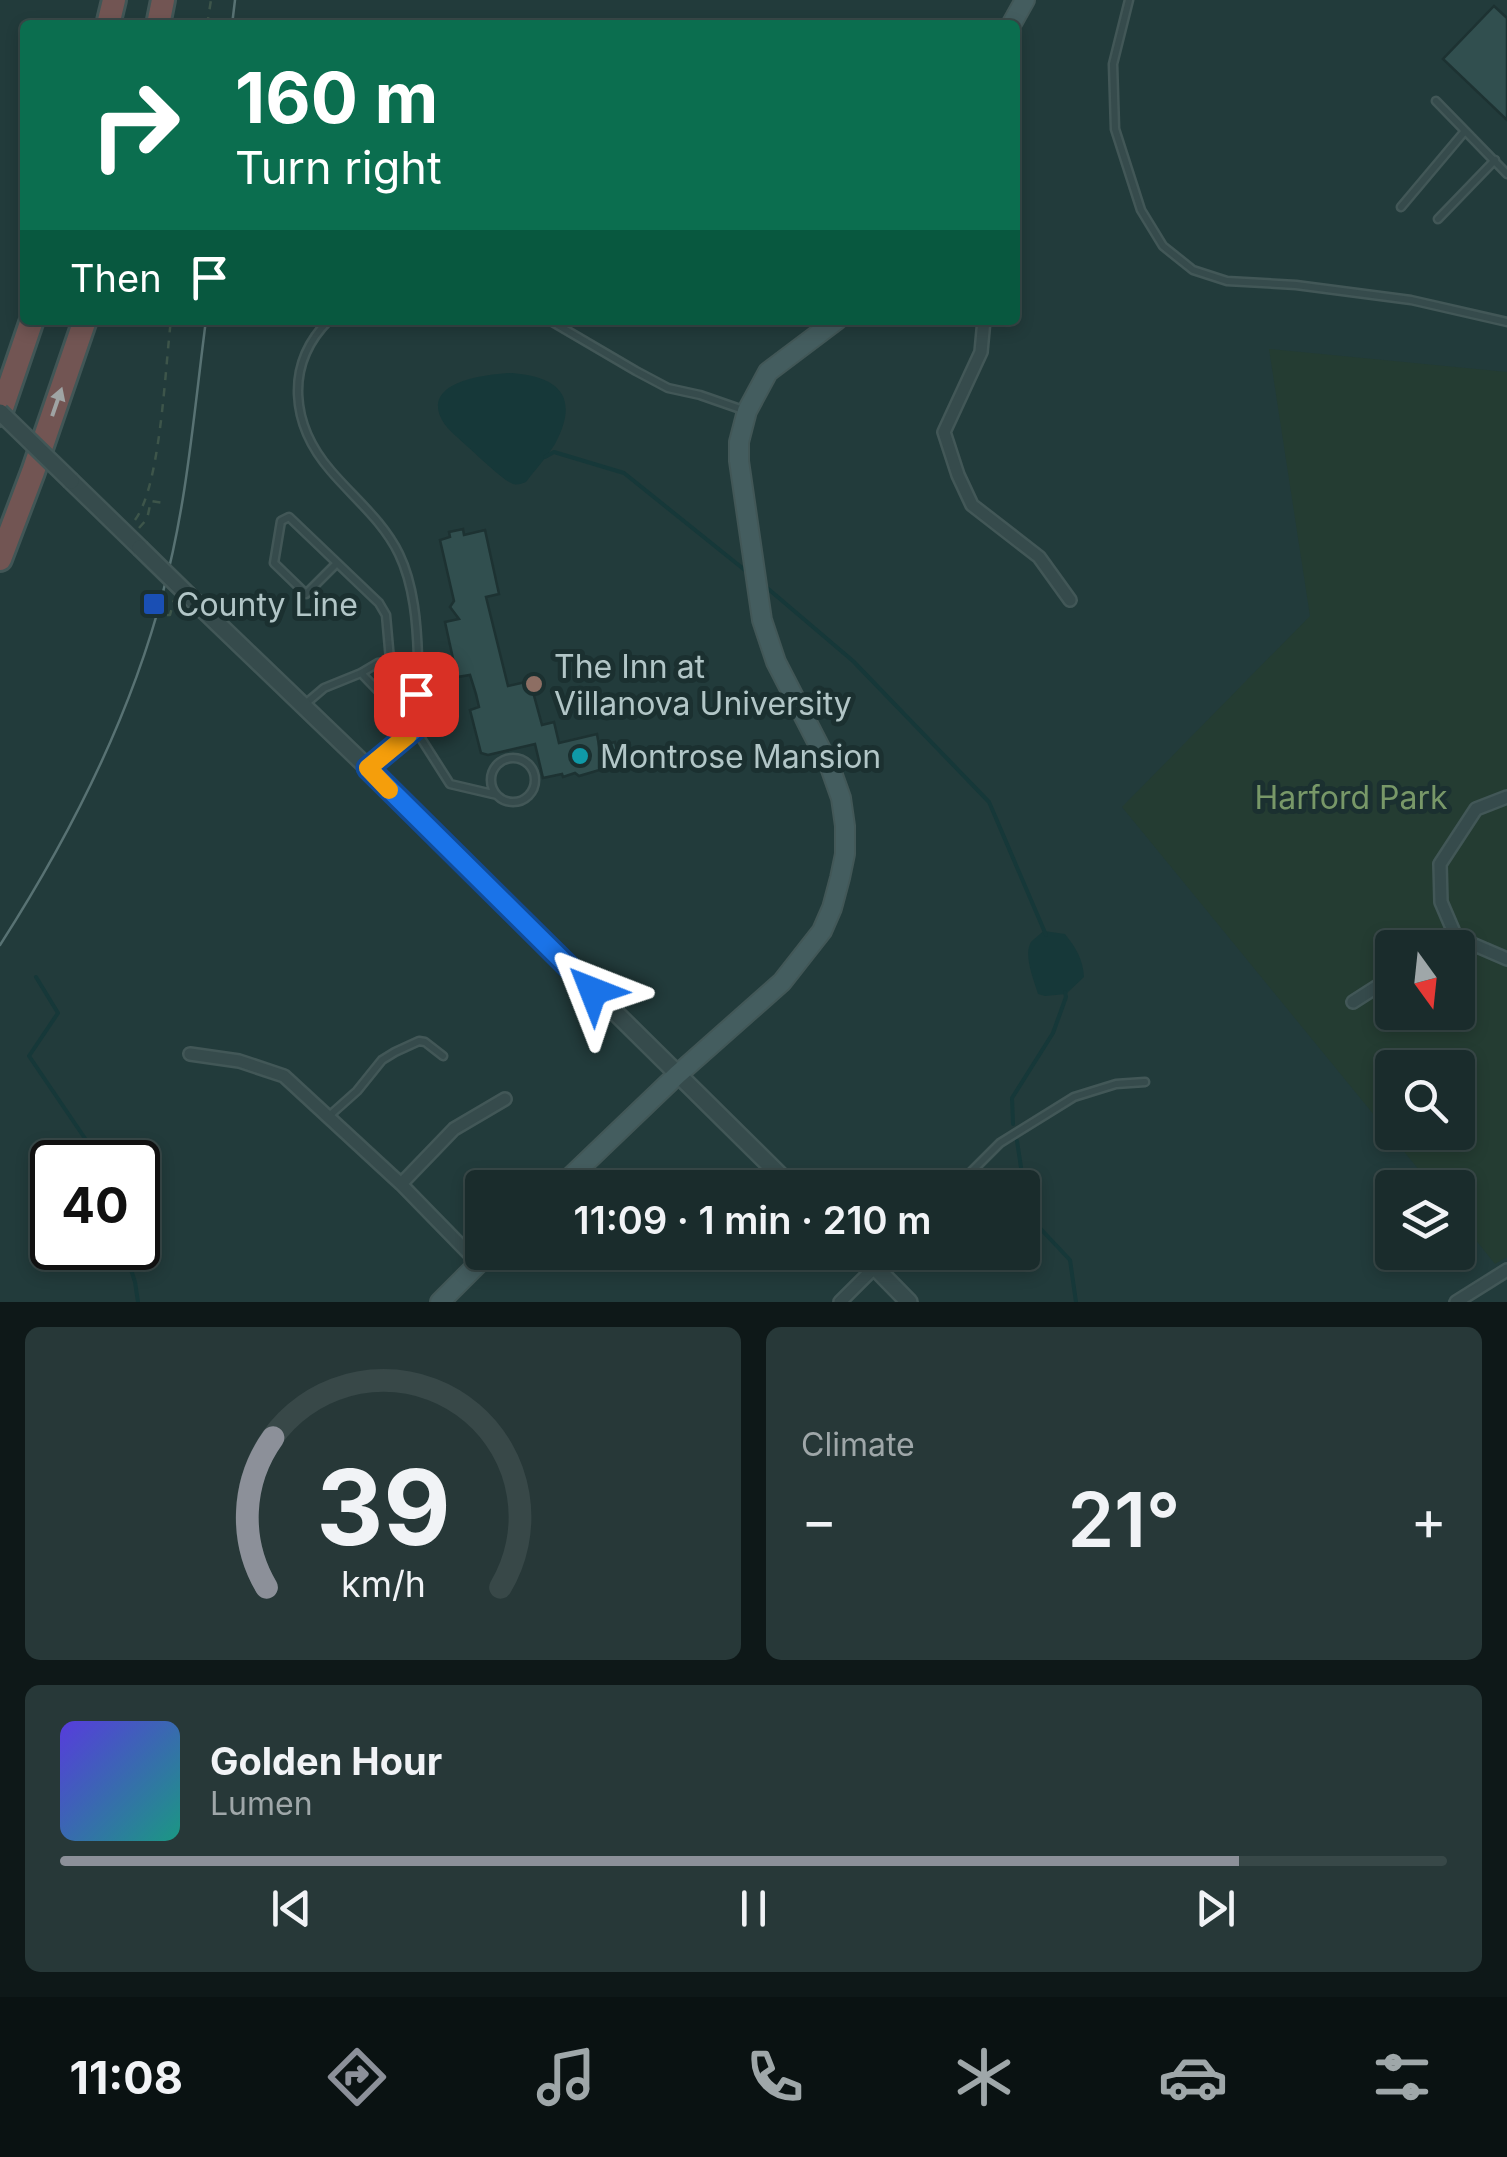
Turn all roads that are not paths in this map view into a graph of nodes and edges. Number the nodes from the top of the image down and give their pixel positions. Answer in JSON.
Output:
{"nodes":[{"id":1,"x":1128,"y":0,"type":"edge"},
{"id":2,"x":1436,"y":101,"type":"dead end"},
{"id":3,"x":1466,"y":132,"type":"junction"},
{"id":4,"x":1495,"y":160,"type":"junction"},
{"id":5,"x":1507,"y":174,"type":"edge"},
{"id":6,"x":1400,"y":208,"type":"dead end"},
{"id":7,"x":1438,"y":219,"type":"dead end"},
{"id":8,"x":1507,"y":322,"type":"edge"},
{"id":9,"x":30,"y":325,"type":"edge"},
{"id":10,"x":83,"y":325,"type":"edge"},
{"id":11,"x":324,"y":325,"type":"edge"},
{"id":12,"x":557,"y":325,"type":"edge"},
{"id":13,"x":830,"y":325,"type":"edge"},
{"id":14,"x":984,"y":325,"type":"edge"},
{"id":15,"x":747,"y":411,"type":"junction"},
{"id":16,"x":0,"y":412,"type":"edge"},
{"id":17,"x":0,"y":559,"type":"edge"},
{"id":18,"x":337,"y":563,"type":"junction"},
{"id":19,"x":1070,"y":600,"type":"dead end"},
{"id":20,"x":418,"y":658,"type":"junction"},
{"id":21,"x":390,"y":660,"type":"junction"},
{"id":22,"x":361,"y":673,"type":"junction"},
{"id":23,"x":303,"y":706,"type":"junction"},
{"id":24,"x":415,"y":729,"type":"junction"},
{"id":25,"x":368,"y":768,"type":"junction"},
{"id":26,"x":496,"y":795,"type":"junction"},
{"id":27,"x":1507,"y":797,"type":"edge"},
{"id":28,"x":1453,"y":930,"type":"edge"},
{"id":29,"x":1475,"y":946,"type":"edge"},
{"id":30,"x":1507,"y":959,"type":"edge"},
{"id":31,"x":1375,"y":989,"type":"edge"},
{"id":32,"x":1354,"y":1002,"type":"dead end"},
{"id":33,"x":190,"y":1054,"type":"dead end"},
{"id":34,"x":443,"y":1056,"type":"dead end"},
{"id":35,"x":677,"y":1075,"type":"junction"},
{"id":36,"x":1145,"y":1082,"type":"dead end"},
{"id":37,"x":504,"y":1099,"type":"dead end"},
{"id":38,"x":328,"y":1116,"type":"junction"},
{"id":39,"x":578,"y":1170,"type":"edge"},
{"id":40,"x":775,"y":1170,"type":"edge"},
{"id":41,"x":973,"y":1170,"type":"edge"},
{"id":42,"x":401,"y":1184,"type":"junction"},
{"id":43,"x":465,"y":1240,"type":"edge"},
{"id":44,"x":473,"y":1270,"type":"edge"},
{"id":45,"x":873,"y":1270,"type":"edge"},
{"id":46,"x":877,"y":1270,"type":"edge"},
{"id":47,"x":1507,"y":1270,"type":"edge"},
{"id":48,"x":440,"y":1302,"type":"edge"},
{"id":49,"x":840,"y":1302,"type":"edge"},
{"id":50,"x":909,"y":1302,"type":"edge"},
{"id":51,"x":1456,"y":1302,"type":"edge"}],
"edges":[{"from":1,"to":8,"type":"lane"},
{"from":2,"to":3,"type":"lane"},
{"from":3,"to":4,"type":"lane"},
{"from":3,"to":6,"type":"lane"},
{"from":4,"to":5,"type":"lane"},
{"from":4,"to":7,"type":"lane"},
{"from":9,"to":16,"type":"highway"},
{"from":17,"to":10,"type":"highway","one_way":true},
{"from":11,"to":20,"type":"lane"},
{"from":12,"to":15,"type":"lane"},
{"from":13,"to":15,"type":"main road"},
{"from":14,"to":19,"type":"street"},
{"from":15,"to":35,"type":"main road"},
{"from":16,"to":23,"type":"street","bridge":true},
{"from":18,"to":18,"type":"lane"},
{"from":18,"to":21,"type":"lane"},
{"from":20,"to":21,"type":"lane"},
{"from":20,"to":24,"type":"lane"},
{"from":21,"to":22,"type":"lane"},
{"from":22,"to":23,"type":"lane"},
{"from":22,"to":24,"type":"lane"},
{"from":23,"to":25,"type":"street"},
{"from":24,"to":25,"type":"lane"},
{"from":24,"to":26,"type":"lane"},
{"from":25,"to":35,"type":"street"},
{"from":26,"to":26,"type":"lane"},
{"from":27,"to":28,"type":"street"},
{"from":29,"to":30,"type":"street"},
{"from":31,"to":32,"type":"street"},
{"from":33,"to":38,"type":"street"},
{"from":34,"to":38,"type":"lane"},
{"from":35,"to":39,"type":"main road"},
{"from":35,"to":40,"type":"street"},
{"from":36,"to":41,"type":"lane"},
{"from":37,"to":42,"type":"street"},
{"from":38,"to":42,"type":"street"},
{"from":42,"to":43,"type":"street"},
{"from":44,"to":48,"type":"main road"},
{"from":45,"to":49,"type":"street"},
{"from":46,"to":50,"type":"street"},
{"from":47,"to":51,"type":"street"}]}
